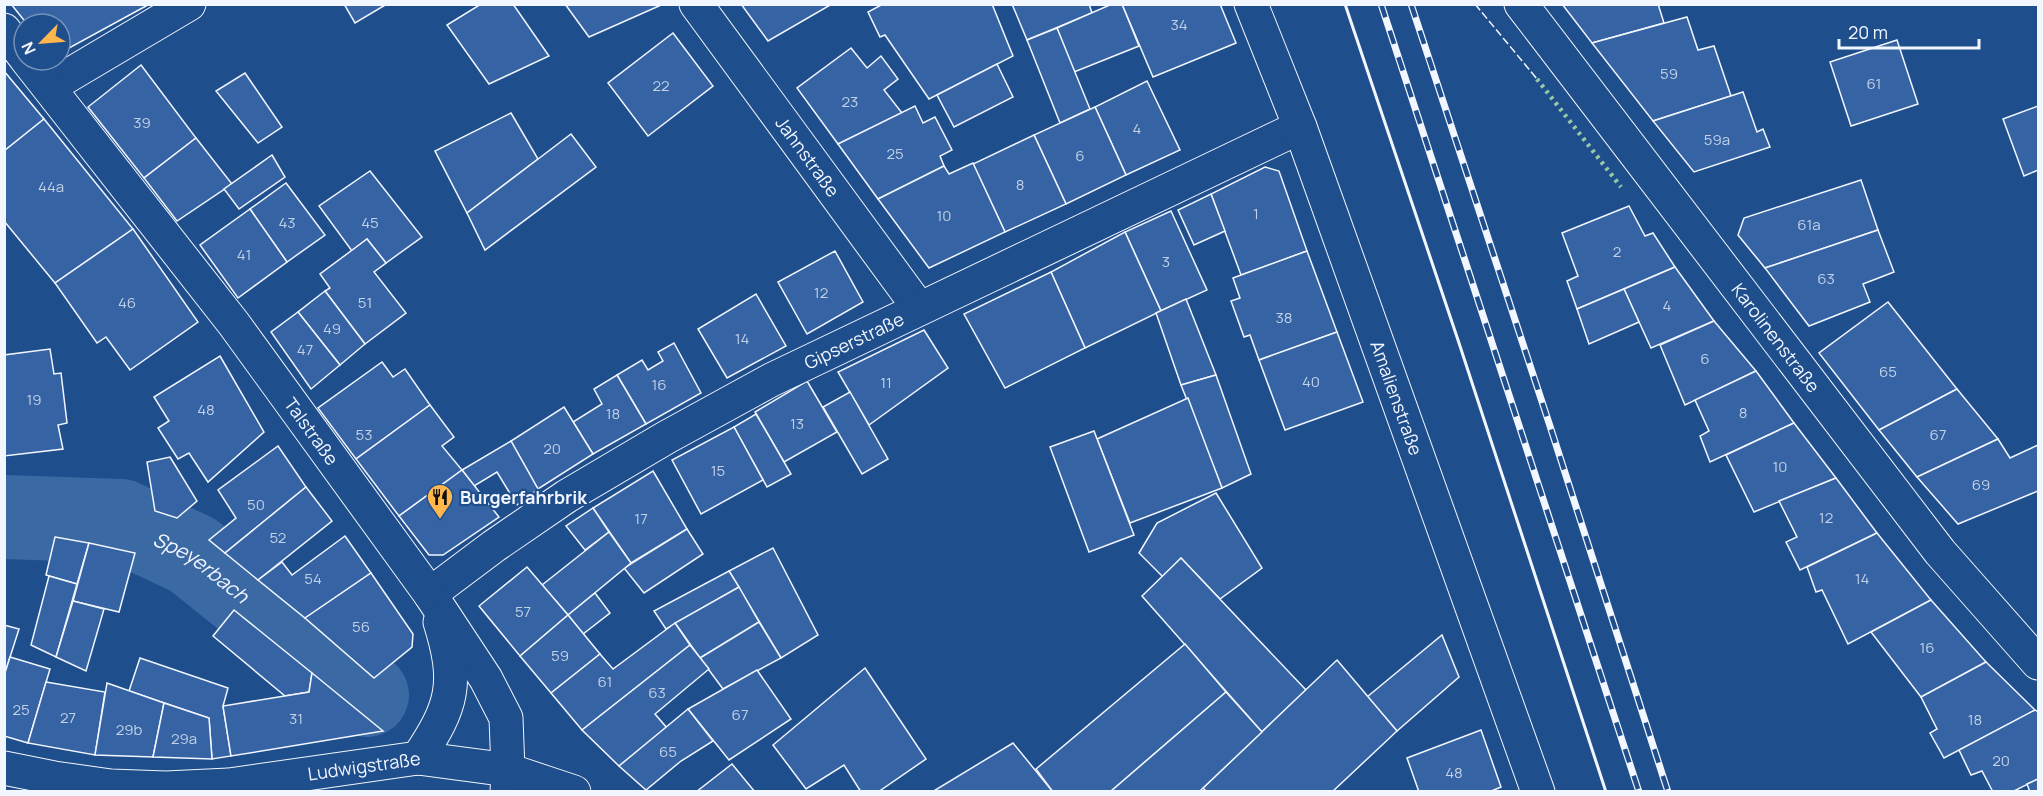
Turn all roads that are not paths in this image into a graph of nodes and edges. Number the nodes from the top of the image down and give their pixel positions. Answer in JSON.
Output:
{"nodes":[{"id":1,"x":189,"y":4,"type":"edge"},
{"id":2,"x":696,"y":4,"type":"edge"},
{"id":3,"x":1251,"y":4,"type":"edge"},
{"id":4,"x":1521,"y":4,"type":"edge"},
{"id":5,"x":37,"y":72,"type":"edge"},
{"id":6,"x":49,"y":87,"type":"junction"},
{"id":7,"x":1300,"y":127,"type":"junction"},
{"id":8,"x":919,"y":308,"type":"junction"},
{"id":9,"x":430,"y":594,"type":"junction"},
{"id":10,"x":2038,"y":663,"type":"edge"},
{"id":11,"x":418,"y":758,"type":"junction"},
{"id":12,"x":4,"y":768,"type":"edge"},
{"id":13,"x":508,"y":781,"type":"edge"},
{"id":14,"x":574,"y":792,"type":"edge"},
{"id":15,"x":1538,"y":792,"type":"edge"}],
"edges":[{"from":1,"to":6,"type":"main road"},
{"from":2,"to":8,"type":"main road","name":"Jahnstraße"},
{"from":3,"to":7,"type":"main road","name":"Amalienstraße"},
{"from":4,"to":10,"type":"main road","name":"Karolinenstraße"},
{"from":5,"to":6,"type":"main road","name":"Talstraße"},
{"from":6,"to":9,"type":"main road","name":"Talstraße"},
{"from":7,"to":8,"type":"main road","name":"Gipserstraße"},
{"from":7,"to":15,"type":"main road","name":"Amalienstraße"},
{"from":8,"to":9,"type":"main road","name":"Gipserstraße"},
{"from":9,"to":11,"type":"main road"},
{"from":9,"to":13,"type":"main road","name":"Talstraße"},
{"from":11,"to":12,"type":"main road","name":"Ludwigstraße"},
{"from":11,"to":13,"type":"main road","name":"Ludwigstraße"},
{"from":13,"to":14,"type":"main road"}]}
